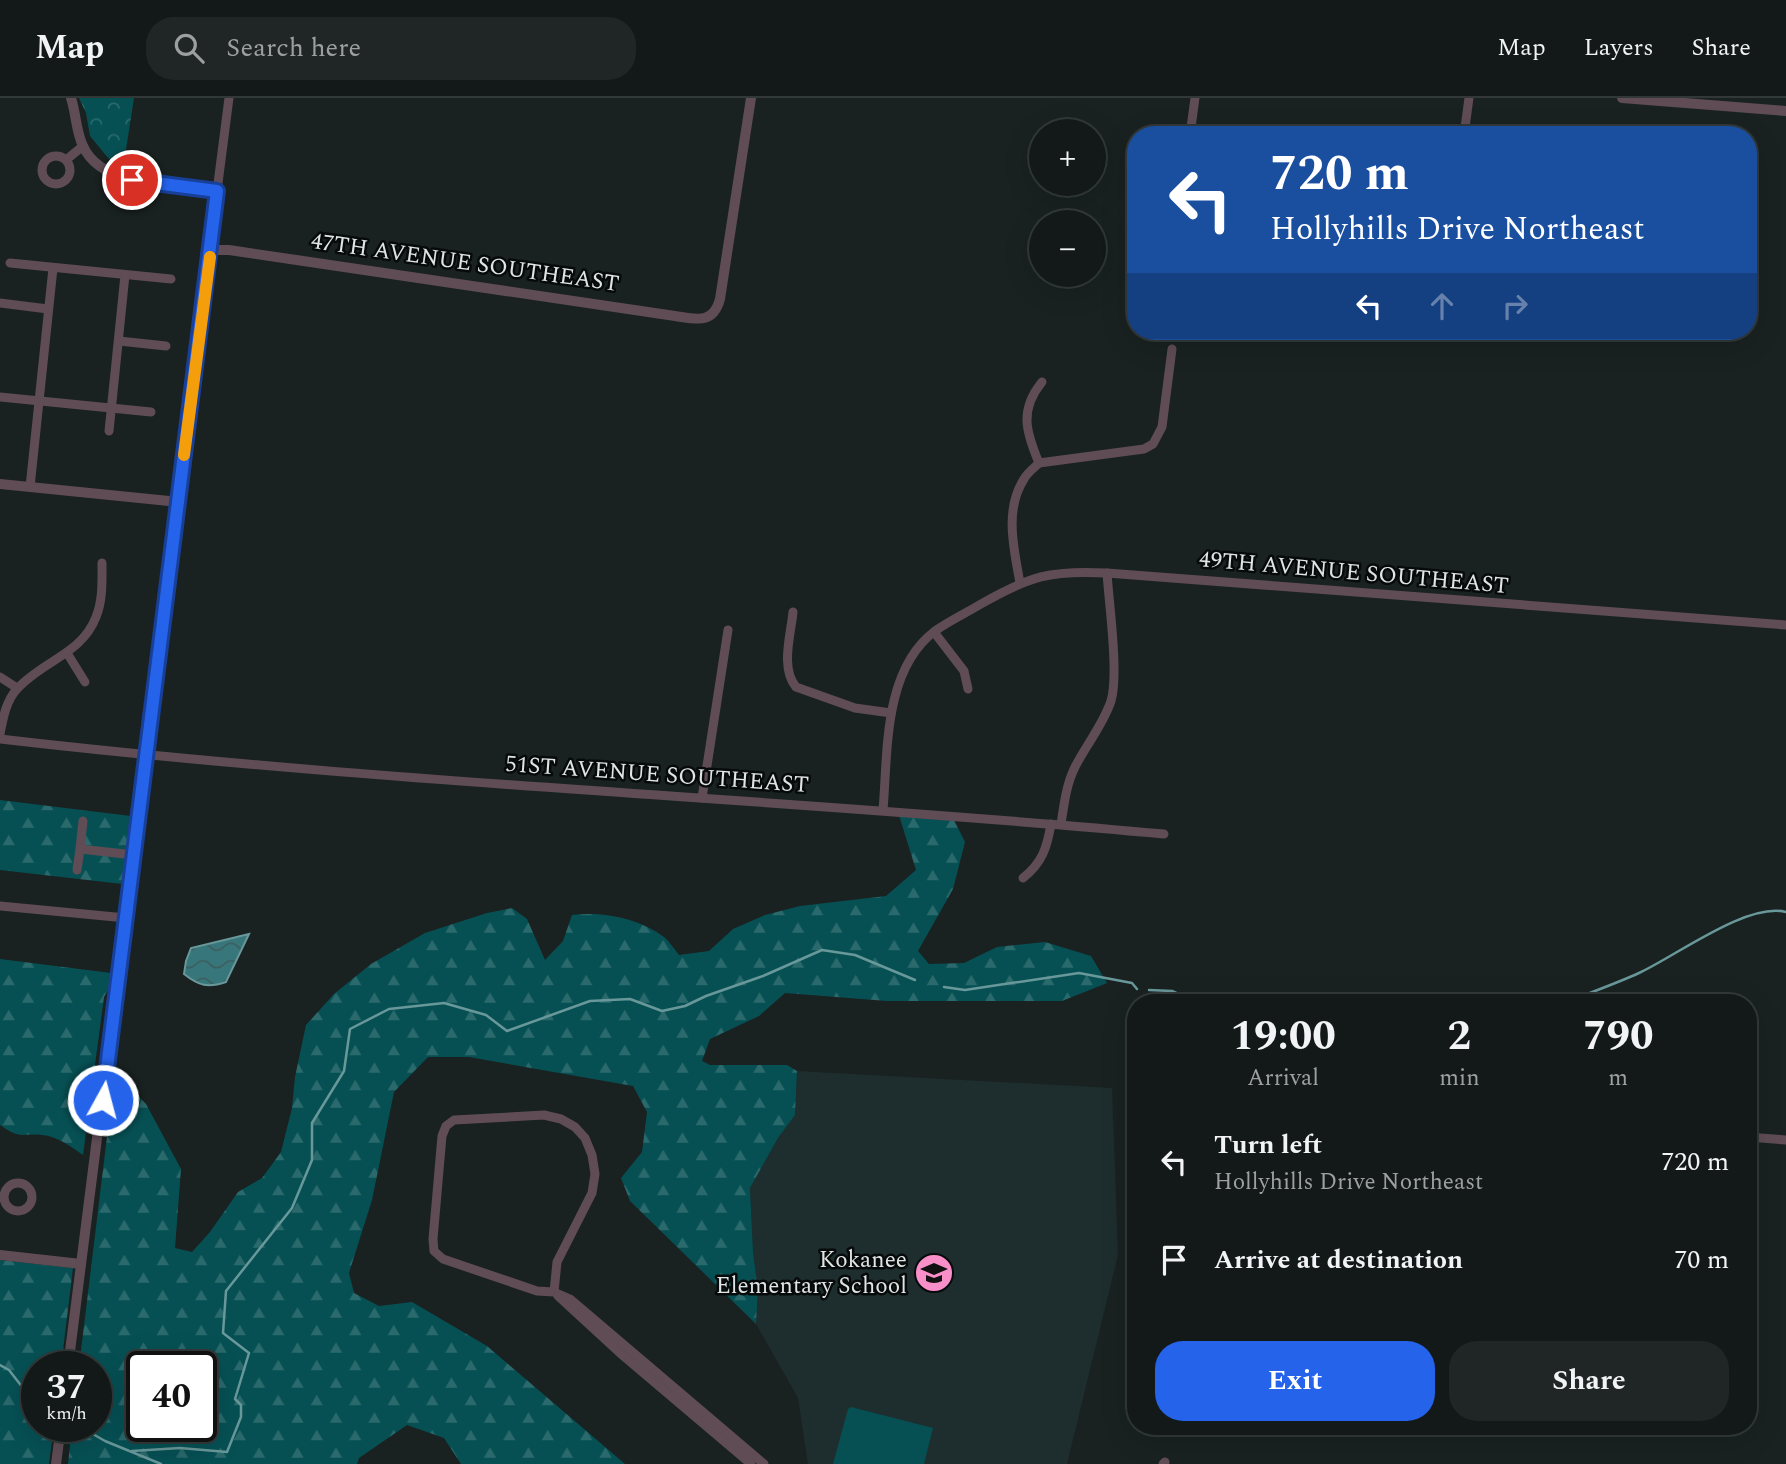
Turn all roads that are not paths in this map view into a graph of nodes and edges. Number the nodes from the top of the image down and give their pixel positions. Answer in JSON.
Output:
{"nodes":[{"id":1,"x":71,"y":98,"type":"edge"},
{"id":2,"x":229,"y":98,"type":"edge"},
{"id":3,"x":751,"y":98,"type":"edge"},
{"id":4,"x":1195,"y":98,"type":"edge"},
{"id":5,"x":1469,"y":98,"type":"edge"},
{"id":6,"x":1622,"y":98,"type":"edge"},
{"id":7,"x":1735,"y":103,"type":"edge"},
{"id":8,"x":1786,"y":111,"type":"edge"},
{"id":9,"x":1191,"y":126,"type":"edge"},
{"id":10,"x":1465,"y":126,"type":"edge"},
{"id":11,"x":83,"y":146,"type":"junction"},
{"id":12,"x":66,"y":160,"type":"dead end"},
{"id":13,"x":217,"y":191,"type":"junction"},
{"id":14,"x":211,"y":250,"type":"junction"},
{"id":15,"x":10,"y":263,"type":"dead end"},
{"id":16,"x":53,"y":268,"type":"junction"},
{"id":17,"x":125,"y":275,"type":"junction"},
{"id":18,"x":171,"y":279,"type":"dead end"},
{"id":19,"x":0,"y":303,"type":"edge"},
{"id":20,"x":48,"y":309,"type":"junction"},
{"id":21,"x":118,"y":341,"type":"junction"},
{"id":22,"x":166,"y":346,"type":"dead end"},
{"id":23,"x":1172,"y":349,"type":"dead end"},
{"id":24,"x":1042,"y":382,"type":"dead end"},
{"id":25,"x":0,"y":397,"type":"edge"},
{"id":26,"x":39,"y":400,"type":"junction"},
{"id":27,"x":111,"y":408,"type":"junction"},
{"id":28,"x":150,"y":412,"type":"dead end"},
{"id":29,"x":110,"y":431,"type":"dead end"},
{"id":30,"x":1039,"y":463,"type":"junction"},
{"id":31,"x":0,"y":484,"type":"edge"},
{"id":32,"x":30,"y":487,"type":"junction"},
{"id":33,"x":178,"y":502,"type":"junction"},
{"id":34,"x":102,"y":563,"type":"dead end"},
{"id":35,"x":1107,"y":573,"type":"junction"},
{"id":36,"x":1020,"y":583,"type":"junction"},
{"id":37,"x":793,"y":612,"type":"dead end"},
{"id":38,"x":1786,"y":625,"type":"edge"},
{"id":39,"x":728,"y":631,"type":"dead end"},
{"id":40,"x":934,"y":632,"type":"junction"},
{"id":41,"x":67,"y":653,"type":"junction"},
{"id":42,"x":0,"y":677,"type":"edge"},
{"id":43,"x":85,"y":682,"type":"dead end"},
{"id":44,"x":18,"y":688,"type":"junction"},
{"id":45,"x":968,"y":688,"type":"dead end"},
{"id":46,"x":891,"y":713,"type":"junction"},
{"id":47,"x":0,"y":734,"type":"edge"},
{"id":48,"x":0,"y":739,"type":"edge"},
{"id":49,"x":147,"y":756,"type":"junction"},
{"id":50,"x":702,"y":798,"type":"junction"},
{"id":51,"x":883,"y":810,"type":"junction"},
{"id":52,"x":83,"y":821,"type":"dead end"},
{"id":53,"x":1056,"y":824,"type":"junction"},
{"id":54,"x":1164,"y":834,"type":"dead end"},
{"id":55,"x":80,"y":849,"type":"junction"},
{"id":56,"x":134,"y":855,"type":"junction"},
{"id":57,"x":77,"y":870,"type":"dead end"},
{"id":58,"x":1023,"y":878,"type":"dead end"},
{"id":59,"x":0,"y":906,"type":"edge"},
{"id":60,"x":126,"y":918,"type":"junction"},
{"id":61,"x":1757,"y":1138,"type":"edge"},
{"id":62,"x":1786,"y":1140,"type":"edge"},
{"id":63,"x":0,"y":1255,"type":"edge"},
{"id":64,"x":82,"y":1264,"type":"junction"},
{"id":65,"x":554,"y":1292,"type":"junction"},
{"id":66,"x":70,"y":1351,"type":"edge"},
{"id":67,"x":691,"y":1407,"type":"junction"},
{"id":68,"x":59,"y":1442,"type":"edge"},
{"id":69,"x":57,"y":1464,"type":"edge"},
{"id":70,"x":751,"y":1464,"type":"edge"},
{"id":71,"x":764,"y":1464,"type":"edge"}],
"edges":[{"from":1,"to":11,"type":"street"},
{"from":2,"to":13,"type":"street"},
{"from":3,"to":14,"type":"street","name":"47TH AVENUE SOUTHEAST"},
{"from":4,"to":9,"type":"street"},
{"from":5,"to":10,"type":"street"},
{"from":6,"to":7,"type":"street"},
{"from":7,"to":8,"type":"street"},
{"from":11,"to":12,"type":"street"},
{"from":11,"to":13,"type":"street"},
{"from":13,"to":14,"type":"street"},
{"from":14,"to":33,"type":"street"},
{"from":15,"to":16,"type":"street"},
{"from":16,"to":17,"type":"street"},
{"from":16,"to":20,"type":"street"},
{"from":17,"to":18,"type":"street"},
{"from":17,"to":21,"type":"street"},
{"from":19,"to":20,"type":"street"},
{"from":20,"to":26,"type":"street"},
{"from":21,"to":22,"type":"street"},
{"from":21,"to":27,"type":"street"},
{"from":23,"to":30,"type":"street"},
{"from":24,"to":30,"type":"street"},
{"from":25,"to":26,"type":"street"},
{"from":26,"to":27,"type":"street"},
{"from":26,"to":32,"type":"street"},
{"from":27,"to":28,"type":"street"},
{"from":27,"to":29,"type":"street"},
{"from":30,"to":36,"type":"street"},
{"from":31,"to":32,"type":"street"},
{"from":32,"to":33,"type":"street"},
{"from":33,"to":49,"type":"street"},
{"from":34,"to":41,"type":"street"},
{"from":35,"to":36,"type":"street","name":"49TH AVENUE SOUTHEAST"},
{"from":35,"to":38,"type":"street","name":"49TH AVENUE SOUTHEAST"},
{"from":35,"to":53,"type":"street"},
{"from":36,"to":40,"type":"street","name":"49TH AVENUE SOUTHEAST"},
{"from":37,"to":46,"type":"street"},
{"from":39,"to":50,"type":"street"},
{"from":40,"to":45,"type":"street"},
{"from":40,"to":46,"type":"street"},
{"from":41,"to":43,"type":"street"},
{"from":41,"to":44,"type":"street"},
{"from":42,"to":44,"type":"street"},
{"from":44,"to":47,"type":"street"},
{"from":46,"to":51,"type":"street"},
{"from":48,"to":49,"type":"street","name":"51ST AVENUE SOUTHEAST"},
{"from":49,"to":50,"type":"street","name":"51ST AVENUE SOUTHEAST"},
{"from":49,"to":56,"type":"street"},
{"from":50,"to":51,"type":"street","name":"51ST AVENUE SOUTHEAST"},
{"from":51,"to":53,"type":"street","name":"51ST AVENUE SOUTHEAST"},
{"from":52,"to":55,"type":"street"},
{"from":53,"to":54,"type":"street","name":"51ST AVENUE SOUTHEAST"},
{"from":53,"to":58,"type":"street"},
{"from":55,"to":56,"type":"street"},
{"from":55,"to":57,"type":"street"},
{"from":56,"to":60,"type":"street"},
{"from":59,"to":60,"type":"street"},
{"from":60,"to":64,"type":"street"},
{"from":61,"to":62,"type":"street"},
{"from":63,"to":64,"type":"street"},
{"from":64,"to":66,"type":"street"},
{"from":65,"to":65,"type":"street"},
{"from":65,"to":67,"type":"street"},
{"from":67,"to":70,"type":"street"},
{"from":67,"to":71,"type":"street"},
{"from":68,"to":69,"type":"street"}]}
